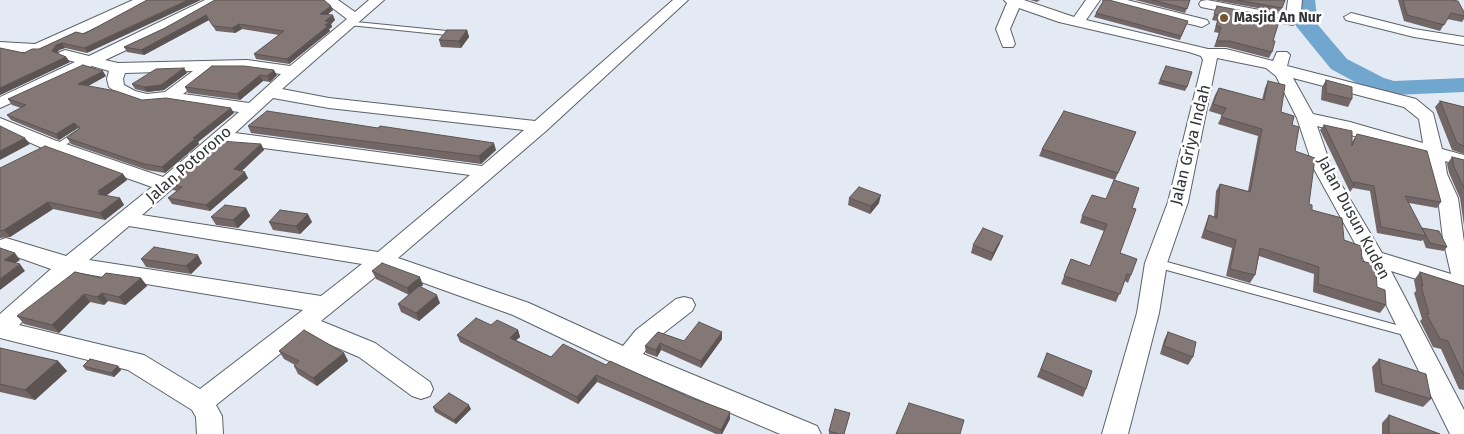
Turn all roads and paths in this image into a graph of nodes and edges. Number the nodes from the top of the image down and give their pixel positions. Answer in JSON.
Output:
{"nodes":[{"id":1,"x":144,"y":0,"type":"edge"},
{"id":2,"x":216,"y":0,"type":"edge"},
{"id":3,"x":329,"y":0,"type":"edge"},
{"id":4,"x":377,"y":0,"type":"edge"},
{"id":5,"x":680,"y":0,"type":"edge"},
{"id":6,"x":1093,"y":0,"type":"edge"},
{"id":7,"x":1110,"y":0,"type":"edge"},
{"id":8,"x":1296,"y":0,"type":"edge"},
{"id":9,"x":1013,"y":1,"type":"edge"},
{"id":10,"x":1204,"y":1,"type":"edge"},
{"id":11,"x":1239,"y":5,"type":"edge"},
{"id":12,"x":1352,"y":17,"type":"dead end"},
{"id":13,"x":352,"y":20,"type":"junction"},
{"id":14,"x":1078,"y":21,"type":"junction"},
{"id":15,"x":1202,"y":23,"type":"junction"},
{"id":16,"x":465,"y":35,"type":"edge"},
{"id":17,"x":1464,"y":42,"type":"edge"},
{"id":18,"x":1008,"y":44,"type":"dead end"},
{"id":19,"x":0,"y":47,"type":"edge"},
{"id":20,"x":1200,"y":51,"type":"junction"},
{"id":21,"x":65,"y":55,"type":"edge"},
{"id":22,"x":89,"y":61,"type":"junction"},
{"id":23,"x":1280,"y":62,"type":"junction"},
{"id":24,"x":210,"y":66,"type":"junction"},
{"id":25,"x":118,"y":68,"type":"junction"},
{"id":26,"x":294,"y":71,"type":"junction"},
{"id":27,"x":269,"y":92,"type":"junction"},
{"id":28,"x":169,"y":97,"type":"junction"},
{"id":29,"x":0,"y":102,"type":"edge"},
{"id":30,"x":253,"y":109,"type":"junction"},
{"id":31,"x":1306,"y":118,"type":"junction"},
{"id":32,"x":0,"y":123,"type":"edge"},
{"id":33,"x":540,"y":126,"type":"junction"},
{"id":34,"x":78,"y":133,"type":"edge"},
{"id":35,"x":222,"y":137,"type":"junction"},
{"id":36,"x":52,"y":145,"type":"junction"},
{"id":37,"x":1433,"y":151,"type":"junction"},
{"id":38,"x":32,"y":153,"type":"edge"},
{"id":39,"x":1464,"y":161,"type":"edge"},
{"id":40,"x":487,"y":172,"type":"junction"},
{"id":41,"x":166,"y":186,"type":"junction"},
{"id":42,"x":124,"y":219,"type":"junction"},
{"id":43,"x":6,"y":244,"type":"dead end"},
{"id":44,"x":1374,"y":258,"type":"junction"},
{"id":45,"x":382,"y":260,"type":"junction"},
{"id":46,"x":1156,"y":263,"type":"junction"},
{"id":47,"x":70,"y":264,"type":"junction"},
{"id":48,"x":1464,"y":286,"type":"edge"},
{"id":49,"x":684,"y":304,"type":"dead end"},
{"id":50,"x":325,"y":305,"type":"junction"},
{"id":51,"x":302,"y":323,"type":"junction"},
{"id":52,"x":0,"y":328,"type":"edge"},
{"id":53,"x":1412,"y":333,"type":"junction"},
{"id":54,"x":627,"y":358,"type":"junction"},
{"id":55,"x":421,"y":389,"type":"dead end"},
{"id":56,"x":201,"y":403,"type":"junction"},
{"id":57,"x":210,"y":434,"type":"edge"},
{"id":58,"x":808,"y":434,"type":"edge"},
{"id":59,"x":1115,"y":434,"type":"edge"},
{"id":60,"x":1463,"y":434,"type":"edge"}],
"edges":[{"from":1,"to":19,"type":"street"},
{"from":2,"to":22,"type":"street"},
{"from":3,"to":13,"type":"street"},
{"from":4,"to":13,"type":"street","name":"Jalan Potorono"},
{"from":5,"to":33,"type":"street"},
{"from":6,"to":14,"type":"street"},
{"from":7,"to":15,"type":"street"},
{"from":8,"to":11,"type":"street"},
{"from":9,"to":14,"type":"street"},
{"from":9,"to":18,"type":"street"},
{"from":10,"to":11,"type":"street"},
{"from":10,"to":15,"type":"street"},
{"from":12,"to":17,"type":"street"},
{"from":13,"to":16,"type":"lane"},
{"from":13,"to":26,"type":"street","name":"Jalan Potorono"},
{"from":14,"to":20,"type":"street"},
{"from":15,"to":20,"type":"street"},
{"from":20,"to":23,"type":"street"},
{"from":20,"to":46,"type":"street","name":"Jalan Griya Indah"},
{"from":21,"to":22,"type":"street"},
{"from":22,"to":25,"type":"street"},
{"from":22,"to":29,"type":"street"},
{"from":23,"to":31,"type":"street","name":"Jalan Dusun Kuden"},
{"from":23,"to":37,"type":"street"},
{"from":24,"to":25,"type":"street"},
{"from":24,"to":26,"type":"street"},
{"from":24,"to":28,"type":"street"},
{"from":25,"to":28,"type":"street"},
{"from":26,"to":27,"type":"street","name":"Jalan Potorono"},
{"from":27,"to":30,"type":"street","name":"Jalan Potorono"},
{"from":27,"to":33,"type":"street"},
{"from":28,"to":30,"type":"street"},
{"from":30,"to":35,"type":"street","name":"Jalan Potorono"},
{"from":31,"to":37,"type":"street"},
{"from":31,"to":44,"type":"street","name":"Jalan Dusun Kuden"},
{"from":32,"to":36,"type":"street"},
{"from":33,"to":40,"type":"street"},
{"from":34,"to":36,"type":"lane"},
{"from":35,"to":40,"type":"street"},
{"from":35,"to":41,"type":"street","name":"Jalan Potorono"},
{"from":36,"to":38,"type":"street"},
{"from":36,"to":41,"type":"street"},
{"from":37,"to":39,"type":"street"},
{"from":37,"to":48,"type":"street"},
{"from":40,"to":45,"type":"street"},
{"from":41,"to":42,"type":"street","name":"Jalan Potorono"},
{"from":42,"to":45,"type":"street"},
{"from":42,"to":47,"type":"street","name":"Jalan Potorono"},
{"from":43,"to":47,"type":"street"},
{"from":44,"to":48,"type":"street"},
{"from":44,"to":53,"type":"street","name":"Jalan Dusun Kuden"},
{"from":45,"to":50,"type":"street"},
{"from":45,"to":54,"type":"street"},
{"from":46,"to":53,"type":"lane"},
{"from":46,"to":59,"type":"street","name":"Jalan Griya Indah"},
{"from":47,"to":50,"type":"street"},
{"from":47,"to":52,"type":"street","name":"Jalan Potorono"},
{"from":49,"to":54,"type":"street"},
{"from":50,"to":51,"type":"street"},
{"from":51,"to":55,"type":"street"},
{"from":51,"to":56,"type":"street"},
{"from":52,"to":56,"type":"street"},
{"from":53,"to":60,"type":"street","name":"Jalan Dusun Kuden"},
{"from":54,"to":58,"type":"street"},
{"from":56,"to":57,"type":"street"}]}
